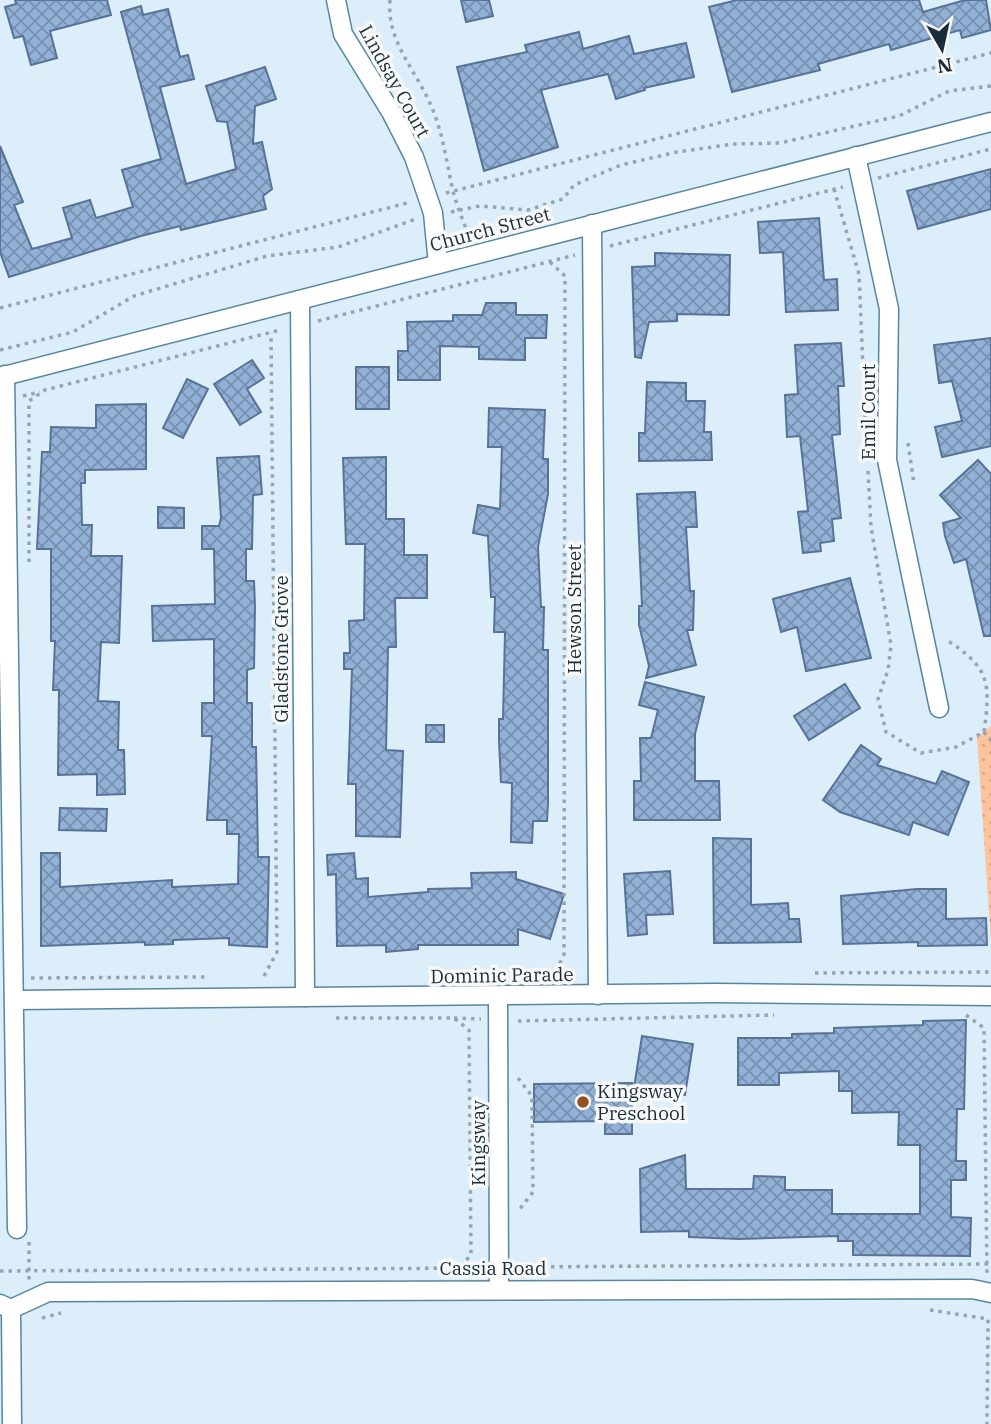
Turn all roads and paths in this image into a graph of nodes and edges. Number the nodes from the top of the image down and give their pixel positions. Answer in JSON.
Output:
{"nodes":[{"id":1,"x":336,"y":0,"type":"edge"},
{"id":2,"x":390,"y":0,"type":"edge"},
{"id":3,"x":991,"y":53,"type":"edge"},
{"id":4,"x":991,"y":86,"type":"edge"},
{"id":5,"x":991,"y":122,"type":"edge"},
{"id":6,"x":856,"y":156,"type":"junction"},
{"id":7,"x":453,"y":192,"type":"junction"},
{"id":8,"x":430,"y":206,"type":"junction"},
{"id":9,"x":460,"y":211,"type":"junction"},
{"id":10,"x":592,"y":224,"type":"junction"},
{"id":11,"x":475,"y":254,"type":"junction"},
{"id":12,"x":550,"y":262,"type":"dead end"},
{"id":13,"x":438,"y":264,"type":"junction"},
{"id":14,"x":483,"y":279,"type":"dead end"},
{"id":15,"x":300,"y":301,"type":"junction"},
{"id":16,"x":0,"y":309,"type":"edge"},
{"id":17,"x":271,"y":332,"type":"dead end"},
{"id":18,"x":0,"y":350,"type":"edge"},
{"id":19,"x":3,"y":376,"type":"edge"},
{"id":20,"x":939,"y":708,"type":"dead end"},
{"id":21,"x":984,"y":732,"type":"dead end"},
{"id":22,"x":991,"y":741,"type":"edge"},
{"id":23,"x":555,"y":974,"type":"dead end"},
{"id":24,"x":264,"y":976,"type":"dead end"},
{"id":25,"x":598,"y":995,"type":"junction"},
{"id":26,"x":991,"y":996,"type":"edge"},
{"id":27,"x":305,"y":997,"type":"junction"},
{"id":28,"x":498,"y":997,"type":"junction"},
{"id":29,"x":14,"y":1000,"type":"junction"},
{"id":30,"x":961,"y":1012,"type":"dead end"},
{"id":31,"x":781,"y":1015,"type":"dead end"},
{"id":32,"x":331,"y":1018,"type":"dead end"},
{"id":33,"x":518,"y":1031,"type":"dead end"},
{"id":34,"x":518,"y":1067,"type":"dead end"},
{"id":35,"x":519,"y":1221,"type":"dead end"},
{"id":36,"x":17,"y":1229,"type":"dead end"},
{"id":37,"x":519,"y":1256,"type":"dead end"},
{"id":38,"x":518,"y":1267,"type":"dead end"},
{"id":39,"x":459,"y":1268,"type":"dead end"},
{"id":40,"x":29,"y":1270,"type":"dead end"},
{"id":41,"x":0,"y":1271,"type":"edge"},
{"id":42,"x":499,"y":1289,"type":"junction"},
{"id":43,"x":989,"y":1292,"type":"edge"},
{"id":44,"x":6,"y":1306,"type":"edge"},
{"id":45,"x":919,"y":1308,"type":"dead end"},
{"id":46,"x":73,"y":1313,"type":"dead end"},
{"id":47,"x":39,"y":1319,"type":"dead end"},
{"id":48,"x":990,"y":1319,"type":"edge"},
{"id":49,"x":12,"y":1424,"type":"edge"},
{"id":50,"x":987,"y":1424,"type":"edge"}],
"edges":[{"from":1,"to":8,"type":"street","name":"Lindsay Court"},
{"from":2,"to":7,"type":"path"},
{"from":3,"to":7,"type":"path"},
{"from":4,"to":9,"type":"path"},
{"from":5,"to":6,"type":"street","name":"Church Street"},
{"from":6,"to":10,"type":"street","name":"Church Street"},
{"from":6,"to":20,"type":"street","name":"Emil Court"},
{"from":7,"to":8,"type":"path"},
{"from":7,"to":9,"type":"path"},
{"from":8,"to":9,"type":"path"},
{"from":8,"to":13,"type":"street","name":"Lindsay Court"},
{"from":8,"to":16,"type":"path"},
{"from":8,"to":18,"type":"path"},
{"from":9,"to":11,"type":"path"},
{"from":10,"to":11,"type":"street","name":"Church Street"},
{"from":10,"to":25,"type":"street","name":"Hewson Street"},
{"from":11,"to":13,"type":"street","name":"Church Street"},
{"from":11,"to":14,"type":"path"},
{"from":12,"to":23,"type":"path"},
{"from":13,"to":15,"type":"street","name":"Church Street"},
{"from":15,"to":19,"type":"street","name":"Church Street"},
{"from":15,"to":27,"type":"street","name":"Gladstone Grove"},
{"from":17,"to":24,"type":"path"},
{"from":19,"to":29,"type":"street"},
{"from":21,"to":22,"type":"path"},
{"from":25,"to":26,"type":"street","name":"Dominic Parade"},
{"from":25,"to":28,"type":"street","name":"Dominic Parade"},
{"from":27,"to":28,"type":"street","name":"Dominic Parade"},
{"from":27,"to":29,"type":"street","name":"Dominic Parade"},
{"from":28,"to":42,"type":"street","name":"Kingsway"},
{"from":29,"to":36,"type":"street"},
{"from":30,"to":43,"type":"path"},
{"from":31,"to":33,"type":"path"},
{"from":32,"to":39,"type":"path"},
{"from":34,"to":35,"type":"path"},
{"from":37,"to":38,"type":"path"},
{"from":40,"to":41,"type":"path"},
{"from":42,"to":43,"type":"street","name":"Cassia Road"},
{"from":42,"to":44,"type":"street","name":"Cassia Road"},
{"from":43,"to":48,"type":"path"},
{"from":44,"to":49,"type":"street"},
{"from":45,"to":48,"type":"path"},
{"from":46,"to":47,"type":"path"},
{"from":48,"to":50,"type":"path"}]}
